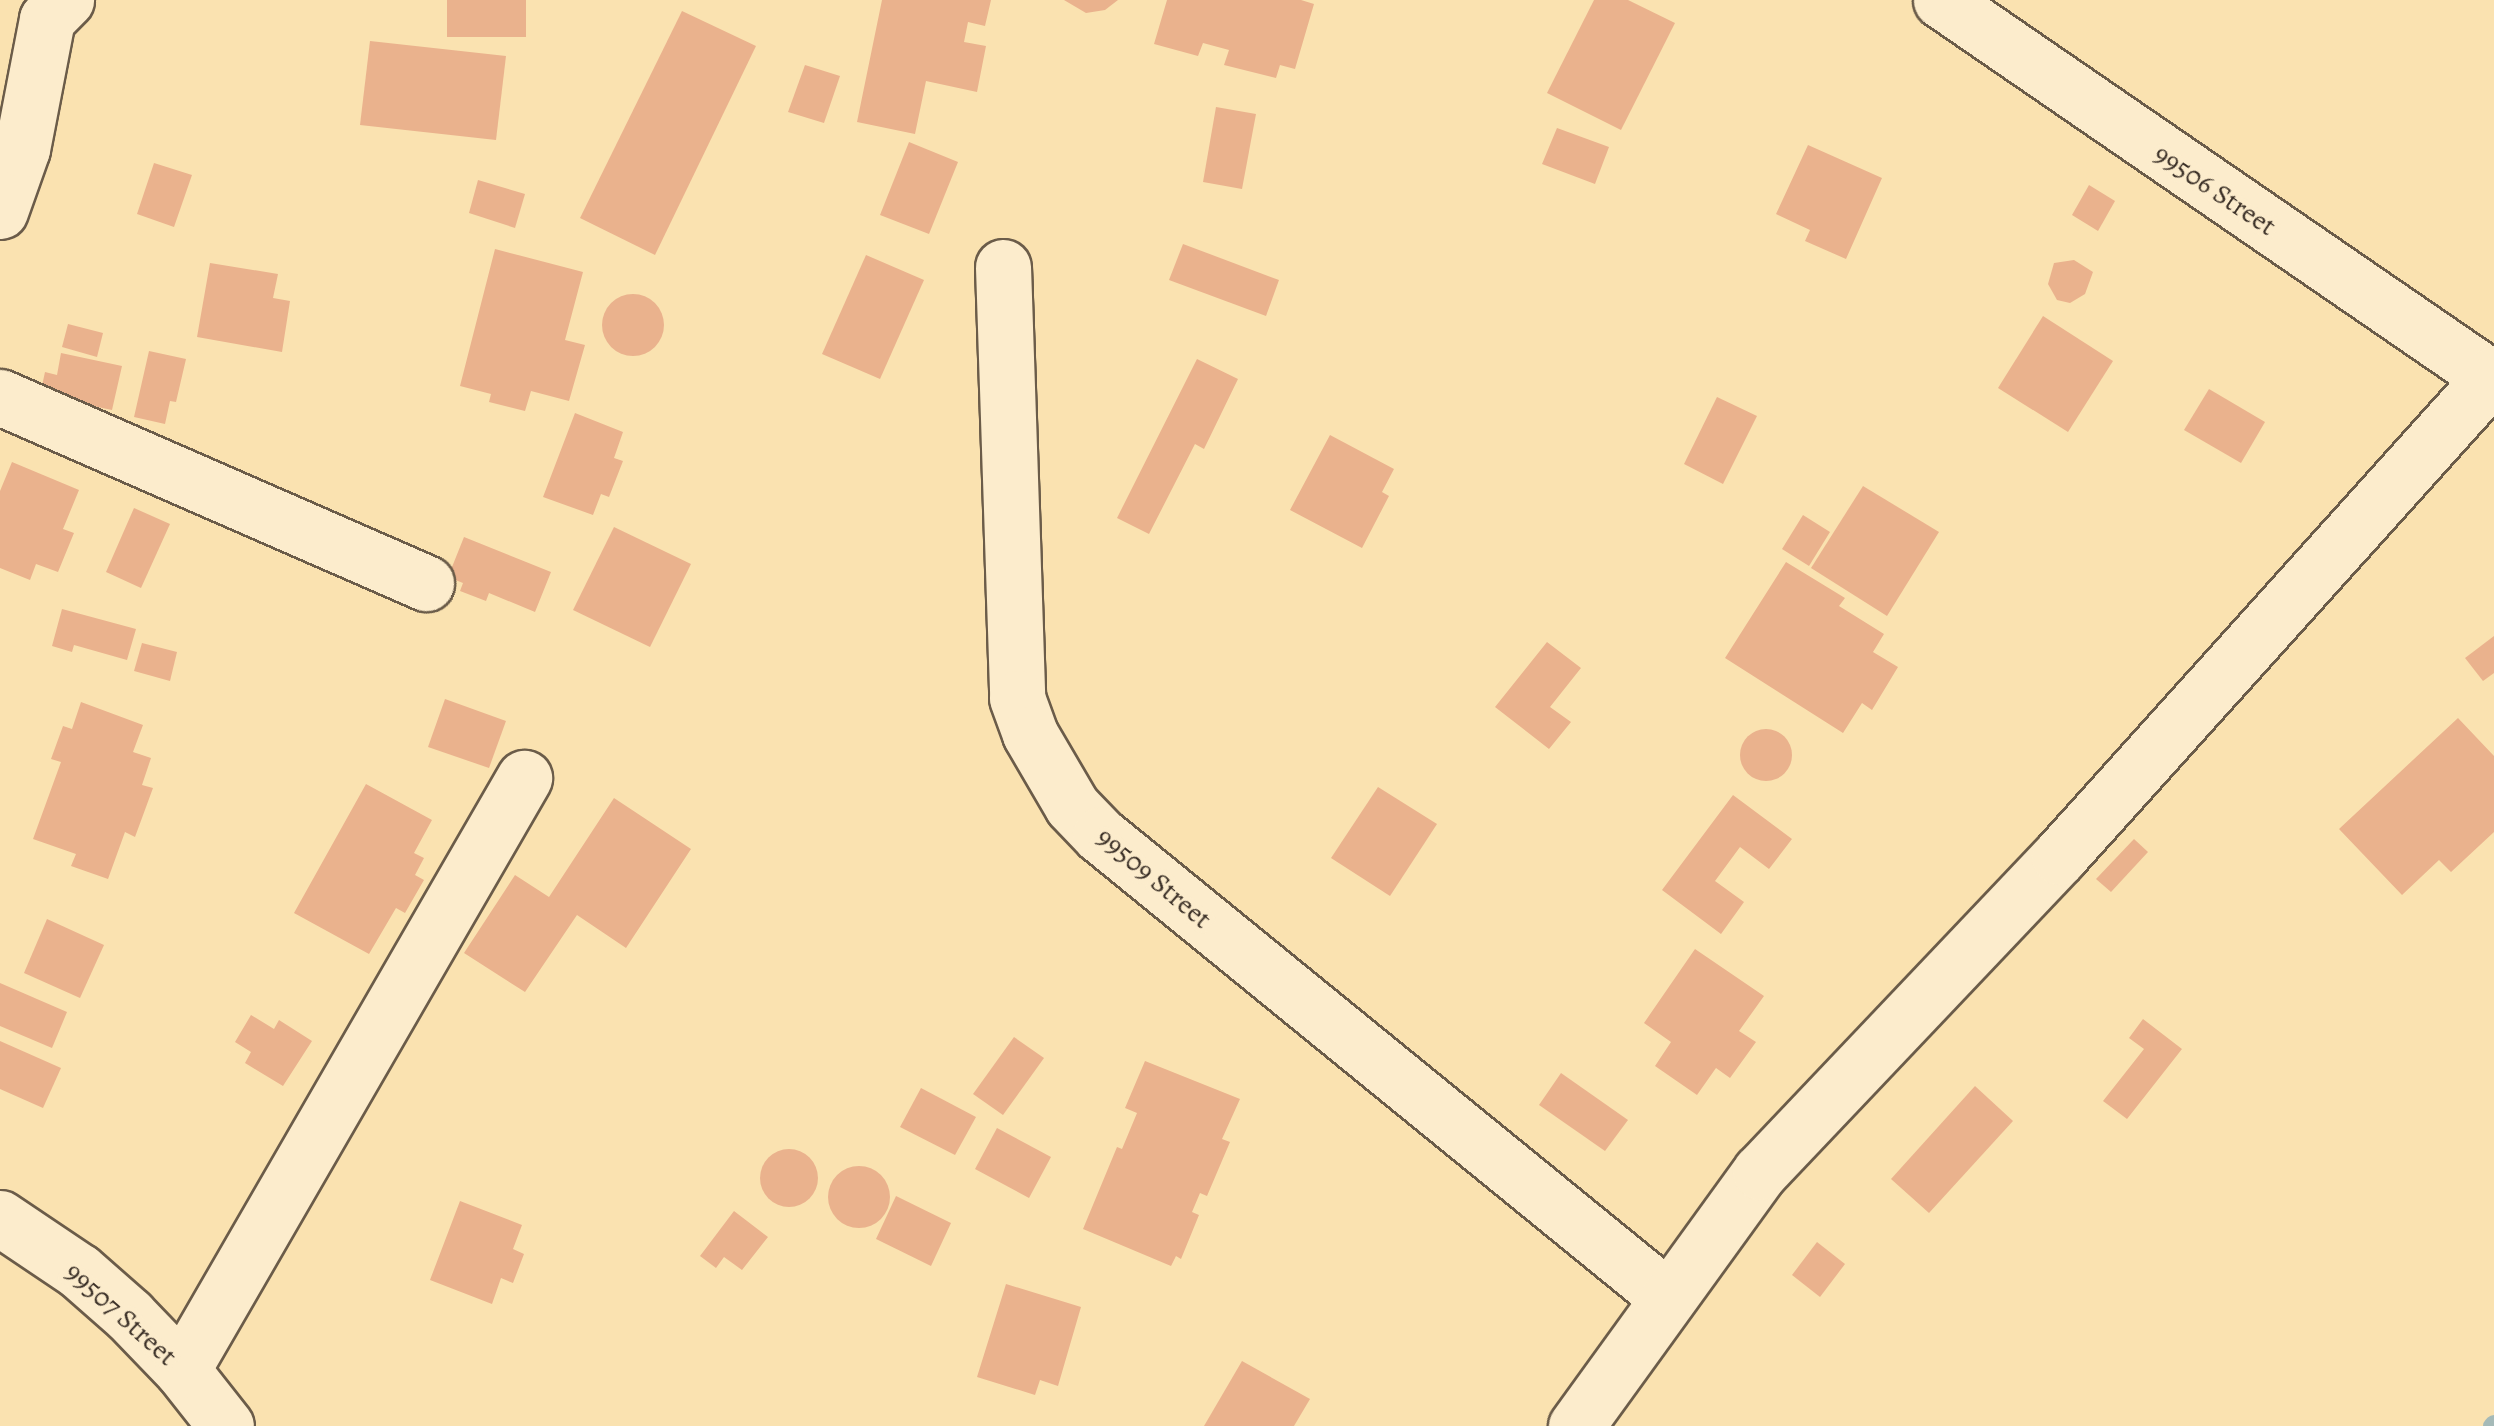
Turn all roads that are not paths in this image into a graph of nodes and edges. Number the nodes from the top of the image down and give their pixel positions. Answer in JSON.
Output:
{"nodes":[{"id":1,"x":1941,"y":0,"type":"edge"},
{"id":2,"x":49,"y":6,"type":"edge"},
{"id":3,"x":0,"y":211,"type":"edge"},
{"id":4,"x":1003,"y":267,"type":"dead end"},
{"id":5,"x":2492,"y":376,"type":"edge"},
{"id":6,"x":0,"y":396,"type":"edge"},
{"id":7,"x":426,"y":583,"type":"dead end"},
{"id":8,"x":524,"y":778,"type":"dead end"},
{"id":9,"x":0,"y":1218,"type":"edge"},
{"id":10,"x":1667,"y":1297,"type":"junction"},
{"id":11,"x":182,"y":1370,"type":"junction"},
{"id":12,"x":226,"y":1426,"type":"edge"},
{"id":13,"x":1576,"y":1426,"type":"edge"}],
"edges":[{"from":1,"to":5,"type":"street","name":"99506 Street"},
{"from":2,"to":3,"type":"street"},
{"from":4,"to":10,"type":"street","name":"99509 Street"},
{"from":5,"to":10,"type":"street"},
{"from":6,"to":7,"type":"street"},
{"from":8,"to":11,"type":"street"},
{"from":9,"to":11,"type":"street","name":"99507 Street"},
{"from":10,"to":13,"type":"street"},
{"from":11,"to":12,"type":"street","name":"99507 Street"}]}
